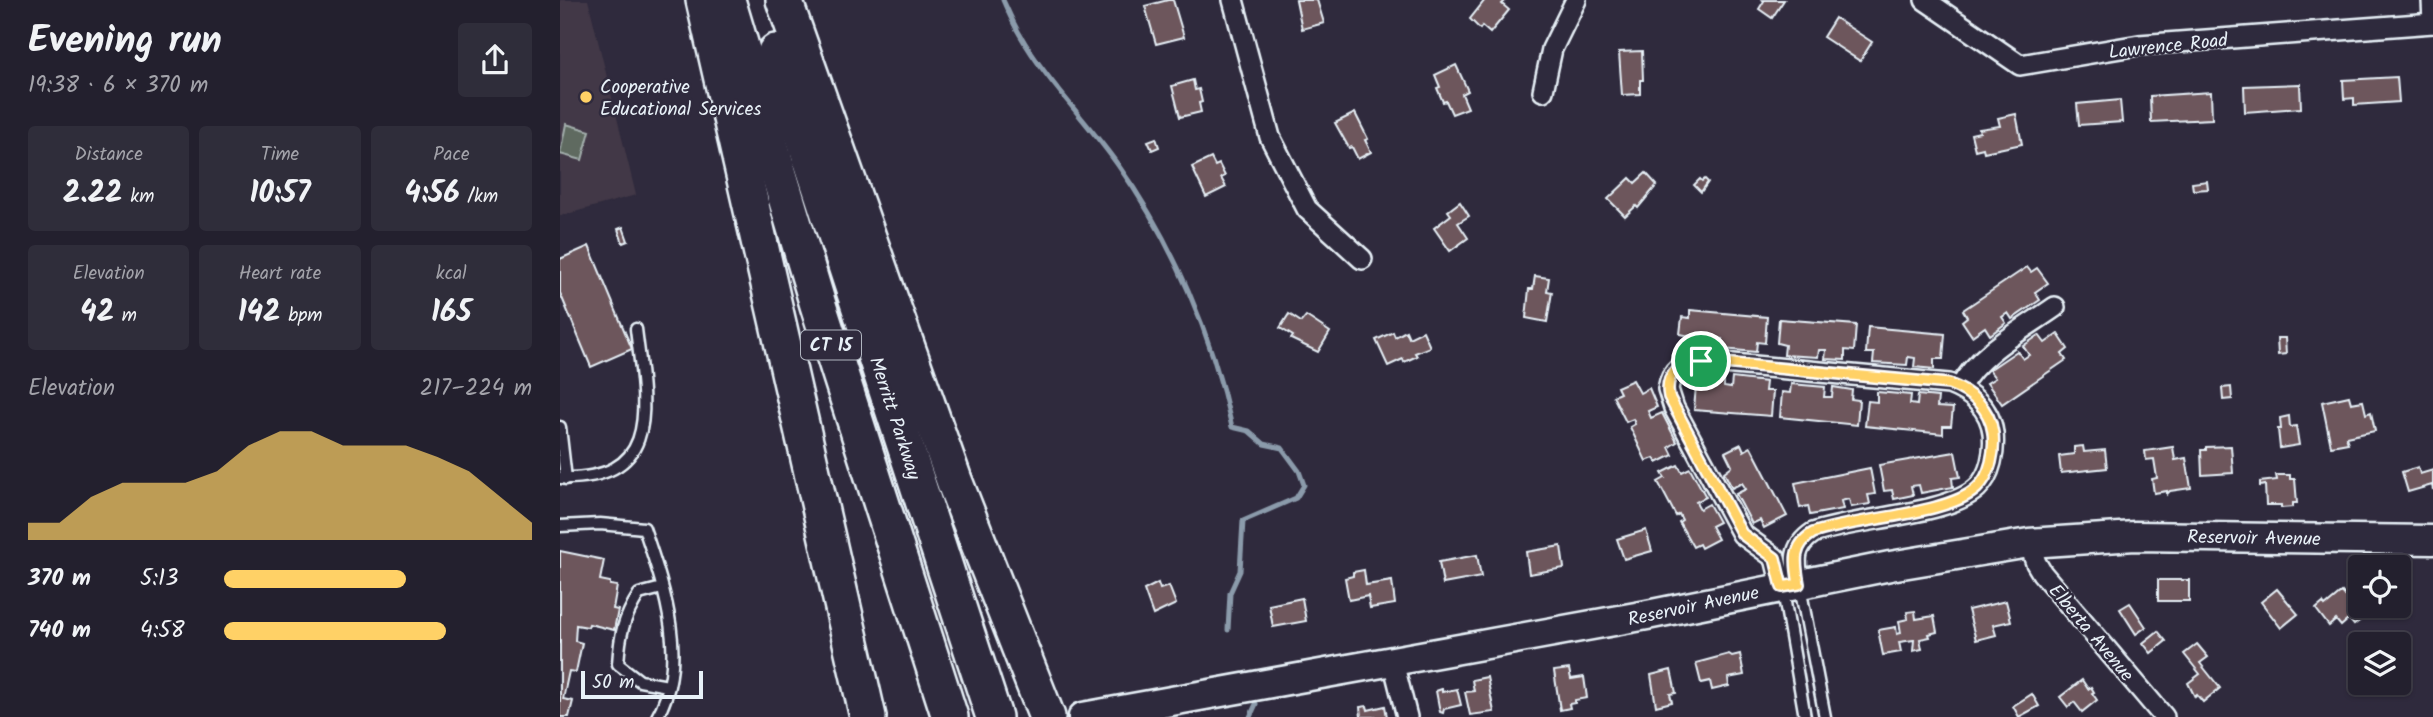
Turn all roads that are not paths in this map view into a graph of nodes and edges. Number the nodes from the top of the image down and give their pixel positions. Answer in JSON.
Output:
{"nodes":[{"id":1,"x":704,"y":0,"type":"edge"},
{"id":2,"x":727,"y":0,"type":"edge"},
{"id":3,"x":761,"y":0,"type":"edge"},
{"id":4,"x":785,"y":0,"type":"edge"},
{"id":5,"x":1233,"y":0,"type":"edge"},
{"id":6,"x":1576,"y":0,"type":"edge"},
{"id":7,"x":1924,"y":0,"type":"edge"},
{"id":8,"x":2432,"y":0,"type":"edge"},
{"id":9,"x":2433,"y":23,"type":"edge"},
{"id":10,"x":1543,"y":91,"type":"dead end"},
{"id":11,"x":1362,"y":259,"type":"dead end"},
{"id":12,"x":2055,"y":307,"type":"dead end"},
{"id":13,"x":636,"y":330,"type":"dead end"},
{"id":14,"x":1961,"y":388,"type":"junction"},
{"id":15,"x":560,"y":427,"type":"edge"},
{"id":16,"x":563,"y":479,"type":"edge"},
{"id":17,"x":560,"y":526,"type":"edge"},
{"id":18,"x":2433,"y":540,"type":"edge"},
{"id":19,"x":2029,"y":543,"type":"junction"},
{"id":20,"x":1791,"y":586,"type":"junction"},
{"id":21,"x":662,"y":587,"type":"junction"},
{"id":22,"x":1393,"y":662,"type":"junction"},
{"id":23,"x":668,"y":685,"type":"junction"},
{"id":24,"x":945,"y":703,"type":"edge"},
{"id":25,"x":1042,"y":704,"type":"edge"},
{"id":26,"x":866,"y":707,"type":"edge"},
{"id":27,"x":657,"y":717,"type":"edge"},
{"id":28,"x":994,"y":717,"type":"edge"},
{"id":29,"x":1083,"y":717,"type":"edge"},
{"id":30,"x":1407,"y":717,"type":"edge"},
{"id":31,"x":1805,"y":717,"type":"edge"},
{"id":32,"x":1825,"y":717,"type":"edge"},
{"id":33,"x":2164,"y":717,"type":"edge"}],
"edges":[{"from":1,"to":26,"type":"highway"},
{"from":2,"to":24,"type":"highway","name":"Merritt Parkway","number":"CT 15"},
{"from":3,"to":28,"type":"highway","name":"Merritt Parkway","number":"CT 15"},
{"from":4,"to":25,"type":"highway"},
{"from":5,"to":11,"type":"street"},
{"from":6,"to":10,"type":"street"},
{"from":7,"to":9,"type":"street","name":"Lawrence Road"},
{"from":8,"to":9,"type":"street"},
{"from":12,"to":14,"type":"street"},
{"from":13,"to":16,"type":"lane"},
{"from":14,"to":20,"type":"street"},
{"from":14,"to":20,"type":"street"},
{"from":15,"to":16,"type":"lane"},
{"from":17,"to":21,"type":"lane"},
{"from":18,"to":19,"type":"main road","name":"Reservoir Avenue"},
{"from":19,"to":20,"type":"main road","name":"Reservoir Avenue"},
{"from":19,"to":33,"type":"street","name":"Elberta Avenue"},
{"from":20,"to":22,"type":"main road","name":"Reservoir Avenue"},
{"from":20,"to":31,"type":"lane"},
{"from":20,"to":32,"type":"lane"},
{"from":21,"to":23,"type":"lane"},
{"from":21,"to":23,"type":"lane"},
{"from":22,"to":29,"type":"main road","name":"Reservoir Avenue"},
{"from":22,"to":30,"type":"street"},
{"from":23,"to":27,"type":"lane"}]}
